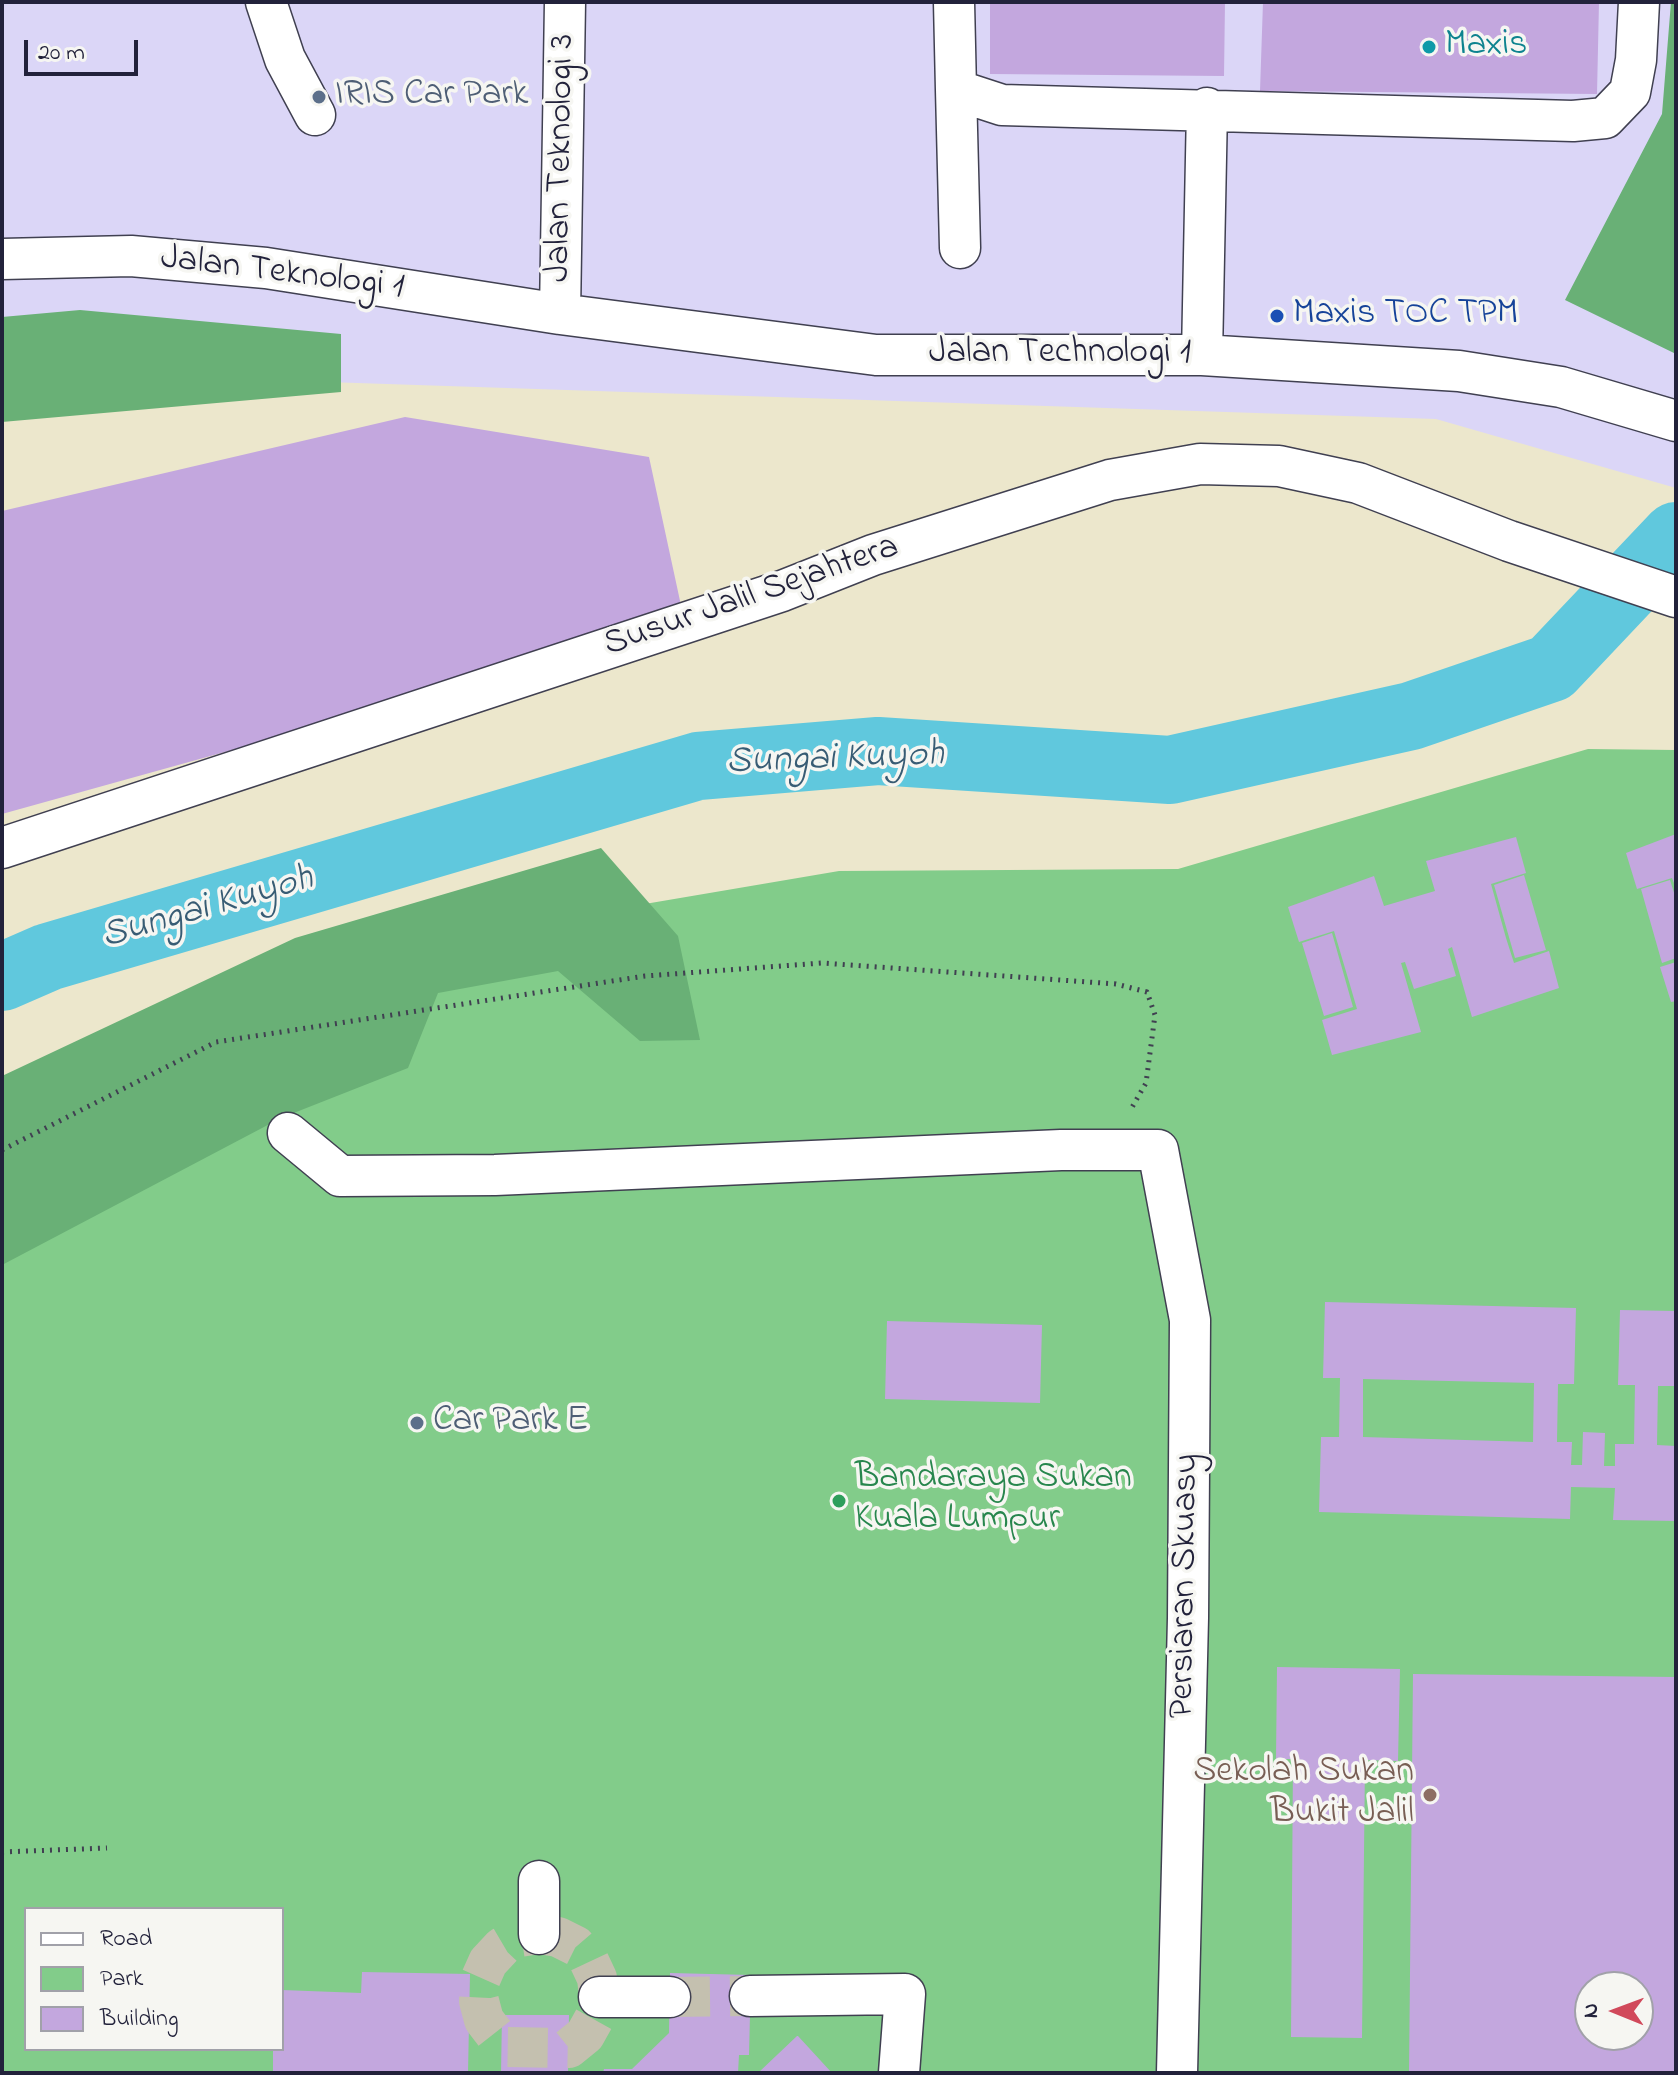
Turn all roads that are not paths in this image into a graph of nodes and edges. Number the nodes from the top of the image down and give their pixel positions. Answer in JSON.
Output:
{"nodes":[{"id":1,"x":266,"y":2,"type":"edge"},
{"id":2,"x":565,"y":2,"type":"edge"},
{"id":3,"x":954,"y":2,"type":"edge"},
{"id":4,"x":1639,"y":2,"type":"edge"},
{"id":5,"x":956,"y":90,"type":"junction"},
{"id":6,"x":1207,"y":108,"type":"junction"},
{"id":7,"x":315,"y":115,"type":"dead end"},
{"id":8,"x":960,"y":248,"type":"dead end"},
{"id":9,"x":2,"y":259,"type":"edge"},
{"id":10,"x":560,"y":314,"type":"junction"},
{"id":11,"x":1202,"y":355,"type":"junction"},
{"id":12,"x":1676,"y":421,"type":"edge"},
{"id":13,"x":1676,"y":597,"type":"edge"},
{"id":14,"x":2,"y":848,"type":"edge"},
{"id":15,"x":288,"y":1133,"type":"dead end"},
{"id":16,"x":539,"y":1881,"type":"dead end"},
{"id":17,"x":539,"y":1934,"type":"dead end"},
{"id":18,"x":750,"y":1996,"type":"tunnel mouth"},
{"id":19,"x":599,"y":1997,"type":"dead end"},
{"id":20,"x":670,"y":1997,"type":"tunnel mouth"},
{"id":21,"x":899,"y":2073,"type":"edge"},
{"id":22,"x":1177,"y":2073,"type":"edge"}],
"edges":[{"from":1,"to":7,"type":"street"},
{"from":2,"to":10,"type":"street","name":"Jalan Teknologi 3"},
{"from":3,"to":5,"type":"street"},
{"from":4,"to":6,"type":"street"},
{"from":5,"to":6,"type":"street"},
{"from":5,"to":8,"type":"street"},
{"from":6,"to":11,"type":"street"},
{"from":9,"to":10,"type":"street","name":"Jalan Teknologi 1"},
{"from":10,"to":11,"type":"street","name":"Jalan Technologi 1"},
{"from":11,"to":12,"type":"street","name":"Jalan Technologi 1"},
{"from":13,"to":14,"type":"street","name":"Susur Jalil Sejahtera"},
{"from":15,"to":22,"type":"street","name":"Persiaran Skuasy"},
{"from":16,"to":17,"type":"street"},
{"from":18,"to":21,"type":"street"},
{"from":19,"to":20,"type":"street"}]}
